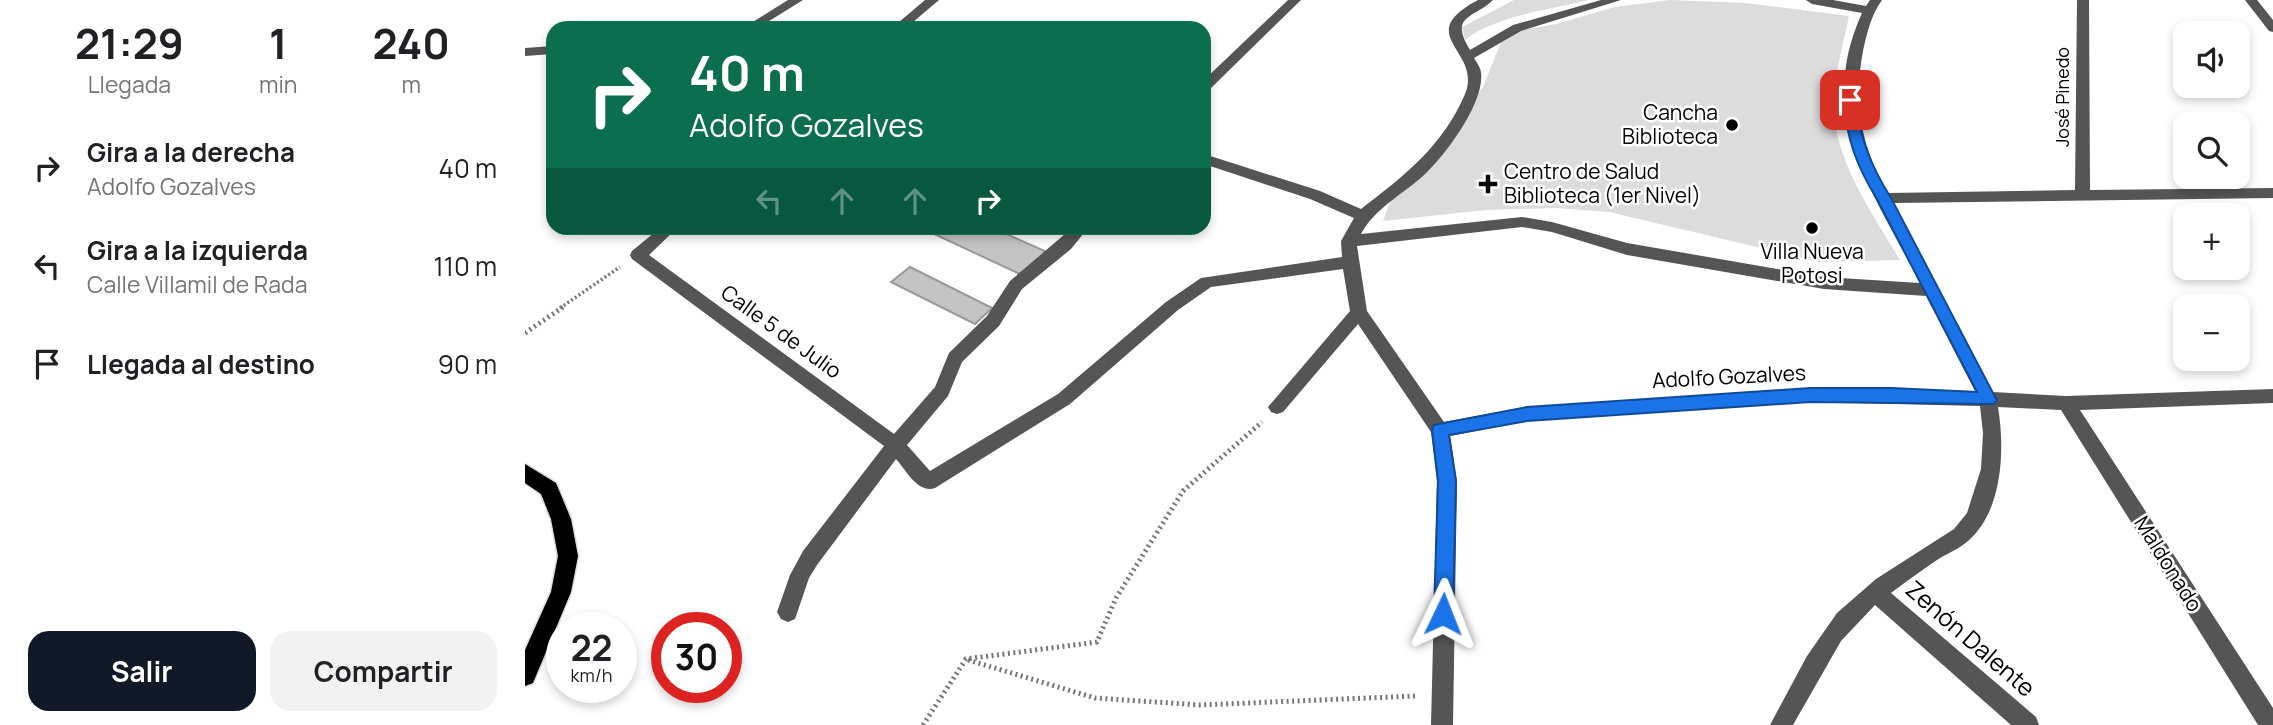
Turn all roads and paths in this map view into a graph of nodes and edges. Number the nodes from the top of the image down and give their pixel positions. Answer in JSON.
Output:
{"nodes":[{"id":1,"x":797,"y":0,"type":"edge"},
{"id":2,"x":933,"y":0,"type":"edge"},
{"id":3,"x":1295,"y":0,"type":"edge"},
{"id":4,"x":1487,"y":0,"type":"edge"},
{"id":5,"x":1615,"y":0,"type":"edge"},
{"id":6,"x":1812,"y":0,"type":"edge"},
{"id":7,"x":2083,"y":0,"type":"edge"},
{"id":8,"x":2251,"y":0,"type":"edge"},
{"id":9,"x":1871,"y":5,"type":"edge"},
{"id":10,"x":761,"y":21,"type":"edge"},
{"id":11,"x":907,"y":21,"type":"edge"},
{"id":12,"x":2273,"y":28,"type":"edge"},
{"id":13,"x":546,"y":50,"type":"edge"},
{"id":14,"x":525,"y":52,"type":"edge"},
{"id":15,"x":1469,"y":56,"type":"junction"},
{"id":16,"x":1211,"y":80,"type":"edge"},
{"id":17,"x":1211,"y":161,"type":"edge"},
{"id":18,"x":2273,"y":192,"type":"edge"},
{"id":19,"x":2082,"y":195,"type":"junction"},
{"id":20,"x":1884,"y":198,"type":"junction"},
{"id":21,"x":1363,"y":216,"type":"junction"},
{"id":22,"x":662,"y":235,"type":"edge"},
{"id":23,"x":1074,"y":235,"type":"edge"},
{"id":24,"x":1349,"y":241,"type":"junction"},
{"id":25,"x":638,"y":255,"type":"junction"},
{"id":26,"x":1350,"y":262,"type":"junction"},
{"id":27,"x":1932,"y":290,"type":"junction"},
{"id":28,"x":1359,"y":312,"type":"junction"},
{"id":29,"x":525,"y":333,"type":"edge"},
{"id":30,"x":2273,"y":396,"type":"edge"},
{"id":31,"x":1989,"y":400,"type":"junction"},
{"id":32,"x":2066,"y":403,"type":"junction"},
{"id":33,"x":1277,"y":407,"type":"joint"},
{"id":34,"x":1440,"y":430,"type":"junction"},
{"id":35,"x":896,"y":445,"type":"junction"},
{"id":36,"x":525,"y":472,"type":"edge"},
{"id":37,"x":1877,"y":593,"type":"junction"},
{"id":38,"x":788,"y":612,"type":"dead end"},
{"id":39,"x":966,"y":660,"type":"junction"},
{"id":40,"x":525,"y":675,"type":"edge"},
{"id":41,"x":1441,"y":694,"type":"junction"},
{"id":42,"x":923,"y":725,"type":"edge"},
{"id":43,"x":1442,"y":725,"type":"edge"},
{"id":44,"x":1781,"y":725,"type":"edge"},
{"id":45,"x":2028,"y":725,"type":"edge"},
{"id":46,"x":2271,"y":725,"type":"edge"}],
"edges":[{"from":1,"to":10,"type":"street"},
{"from":2,"to":11,"type":"street"},
{"from":3,"to":16,"type":"street"},
{"from":4,"to":15,"type":"street"},
{"from":5,"to":15,"type":"street"},
{"from":6,"to":9,"type":"street"},
{"from":7,"to":19,"type":"street","name":"José Pinedo"},
{"from":8,"to":12,"type":"street"},
{"from":9,"to":20,"type":"street"},
{"from":13,"to":14,"type":"street"},
{"from":15,"to":21,"type":"street"},
{"from":17,"to":21,"type":"street"},
{"from":18,"to":19,"type":"street"},
{"from":19,"to":20,"type":"street"},
{"from":20,"to":27,"type":"street"},
{"from":21,"to":24,"type":"street"},
{"from":22,"to":25,"type":"street"},
{"from":23,"to":35,"type":"street"},
{"from":24,"to":26,"type":"street"},
{"from":24,"to":27,"type":"street"},
{"from":25,"to":29,"type":"path"},
{"from":25,"to":35,"type":"street","name":"Calle 5 de Julio"},
{"from":26,"to":28,"type":"street"},
{"from":26,"to":35,"type":"street","name":"Calle 5 de Julio"},
{"from":27,"to":31,"type":"street"},
{"from":28,"to":33,"type":"street"},
{"from":28,"to":34,"type":"street"},
{"from":30,"to":32,"type":"street","name":"Adolfo Gozalves"},
{"from":31,"to":32,"type":"street","name":"Adolfo Gozalves"},
{"from":31,"to":34,"type":"street","name":"Adolfo Gozalves"},
{"from":31,"to":37,"type":"street"},
{"from":32,"to":46,"type":"street","name":"Maldonado"},
{"from":33,"to":39,"type":"path"},
{"from":34,"to":41,"type":"street"},
{"from":35,"to":38,"type":"street"},
{"from":36,"to":40,"type":"main road"},
{"from":37,"to":44,"type":"street"},
{"from":37,"to":45,"type":"street","name":"Zenón Dalente"},
{"from":39,"to":41,"type":"path"},
{"from":39,"to":42,"type":"path"},
{"from":41,"to":43,"type":"street"}]}
